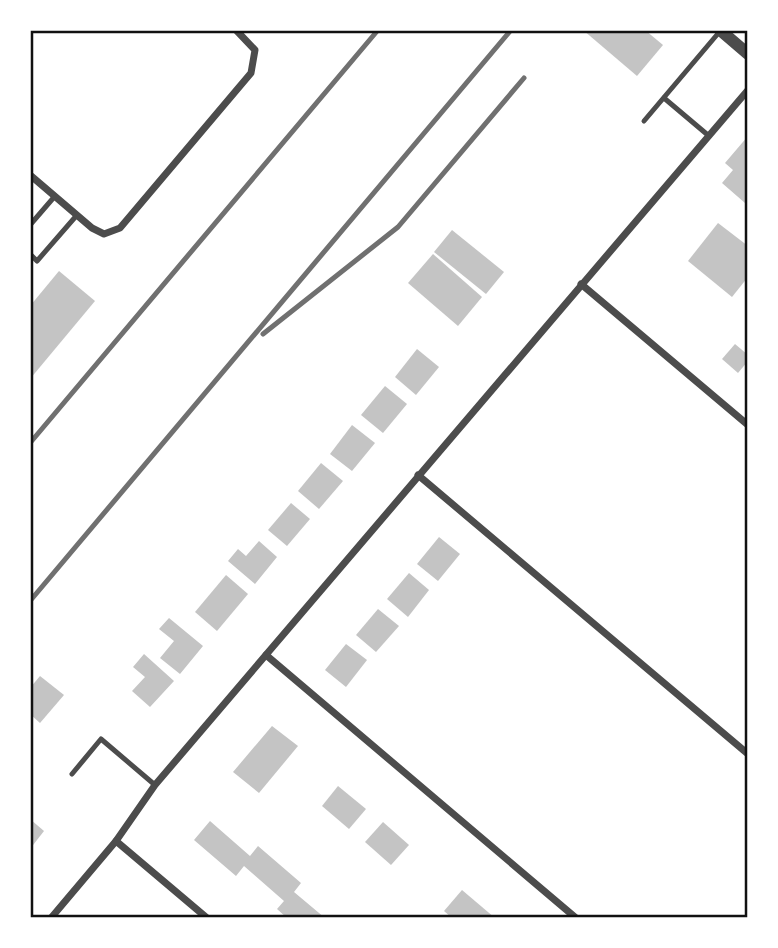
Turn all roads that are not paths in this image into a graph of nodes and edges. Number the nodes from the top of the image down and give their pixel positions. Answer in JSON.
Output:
{"nodes":[{"id":1,"x":236,"y":30,"type":"edge"},
{"id":2,"x":721,"y":30,"type":"edge"},
{"id":3,"x":748,"y":54,"type":"edge"},
{"id":4,"x":748,"y":90,"type":"edge"},
{"id":5,"x":664,"y":97,"type":"junction"},
{"id":6,"x":644,"y":121,"type":"dead end"},
{"id":7,"x":709,"y":135,"type":"junction"},
{"id":8,"x":30,"y":175,"type":"edge"},
{"id":9,"x":55,"y":196,"type":"junction"},
{"id":10,"x":77,"y":215,"type":"junction"},
{"id":11,"x":30,"y":225,"type":"edge"},
{"id":12,"x":30,"y":254,"type":"edge"},
{"id":13,"x":580,"y":284,"type":"junction"},
{"id":14,"x":748,"y":425,"type":"edge"},
{"id":15,"x":418,"y":475,"type":"junction"},
{"id":16,"x":266,"y":655,"type":"junction"},
{"id":17,"x":748,"y":754,"type":"edge"},
{"id":18,"x":72,"y":774,"type":"dead end"},
{"id":19,"x":155,"y":785,"type":"junction"},
{"id":20,"x":116,"y":841,"type":"junction"},
{"id":21,"x":51,"y":918,"type":"edge"},
{"id":22,"x":207,"y":918,"type":"edge"},
{"id":23,"x":576,"y":918,"type":"edge"}],
"edges":[{"from":1,"to":10,"type":"street"},
{"from":2,"to":3,"type":"street"},
{"from":2,"to":5,"type":"lane"},
{"from":4,"to":7,"type":"street"},
{"from":5,"to":6,"type":"lane"},
{"from":5,"to":7,"type":"lane"},
{"from":7,"to":13,"type":"street"},
{"from":8,"to":9,"type":"street"},
{"from":9,"to":10,"type":"street"},
{"from":9,"to":11,"type":"lane"},
{"from":10,"to":12,"type":"lane"},
{"from":13,"to":14,"type":"street"},
{"from":13,"to":15,"type":"street"},
{"from":15,"to":16,"type":"street"},
{"from":15,"to":17,"type":"street"},
{"from":16,"to":19,"type":"street"},
{"from":16,"to":23,"type":"street"},
{"from":18,"to":19,"type":"lane"},
{"from":19,"to":20,"type":"street"},
{"from":20,"to":21,"type":"street"},
{"from":20,"to":22,"type":"street"}]}
